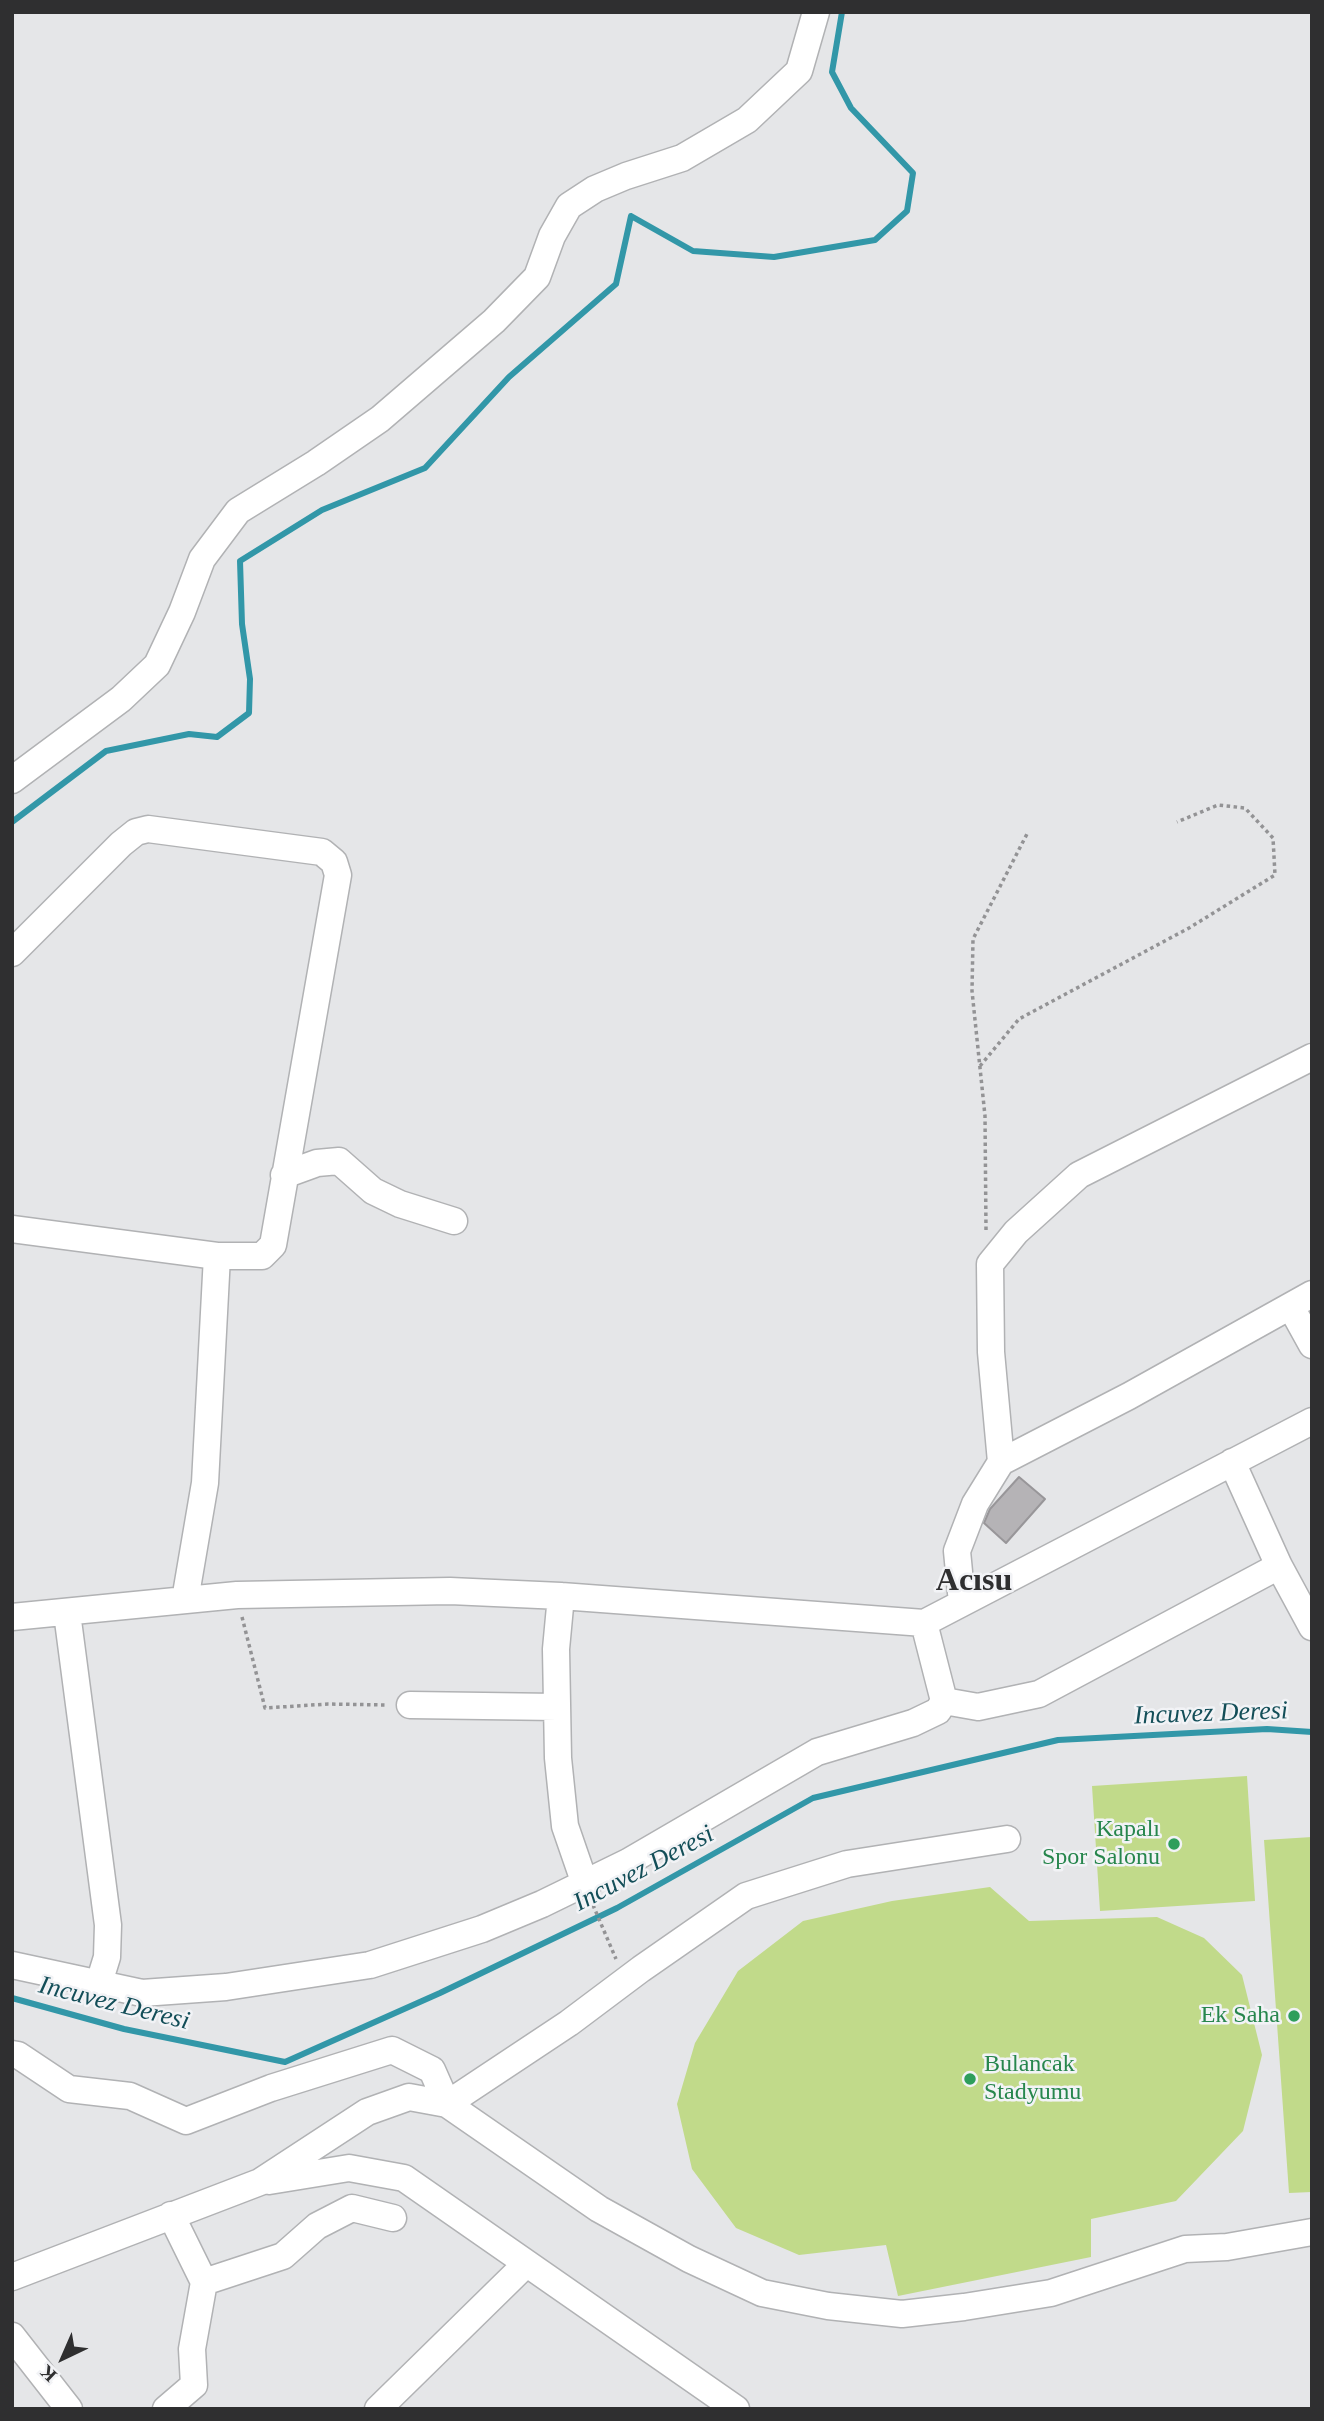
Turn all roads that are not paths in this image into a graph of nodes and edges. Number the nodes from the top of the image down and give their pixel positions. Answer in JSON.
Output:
{"nodes":[{"id":1,"x":816,"y":12,"type":"edge"},
{"id":2,"x":12,"y":780,"type":"edge"},
{"id":3,"x":12,"y":953,"type":"edge"},
{"id":4,"x":1312,"y":1057,"type":"edge"},
{"id":5,"x":284,"y":1175,"type":"junction"},
{"id":6,"x":454,"y":1221,"type":"dead end"},
{"id":7,"x":12,"y":1228,"type":"edge"},
{"id":8,"x":217,"y":1256,"type":"junction"},
{"id":9,"x":1301,"y":1300,"type":"edge"},
{"id":10,"x":1312,"y":1345,"type":"edge"},
{"id":11,"x":1312,"y":1421,"type":"edge"},
{"id":12,"x":1001,"y":1462,"type":"junction"},
{"id":13,"x":1232,"y":1462,"type":"junction"},
{"id":14,"x":1279,"y":1566,"type":"junction"},
{"id":15,"x":561,"y":1596,"type":"junction"},
{"id":16,"x":185,"y":1600,"type":"junction"},
{"id":17,"x":962,"y":1604,"type":"junction"},
{"id":18,"x":67,"y":1613,"type":"junction"},
{"id":19,"x":12,"y":1617,"type":"edge"},
{"id":20,"x":924,"y":1623,"type":"junction"},
{"id":21,"x":1312,"y":1627,"type":"edge"},
{"id":22,"x":944,"y":1701,"type":"junction"},
{"id":23,"x":410,"y":1706,"type":"road end"},
{"id":24,"x":557,"y":1707,"type":"junction"},
{"id":25,"x":1007,"y":1839,"type":"dead end"},
{"id":26,"x":587,"y":1891,"type":"junction"},
{"id":27,"x":12,"y":1965,"type":"edge"},
{"id":28,"x":99,"y":1983,"type":"junction"},
{"id":29,"x":12,"y":2054,"type":"edge"},
{"id":30,"x":447,"y":2104,"type":"junction"},
{"id":31,"x":260,"y":2182,"type":"junction"},
{"id":32,"x":171,"y":2215,"type":"junction"},
{"id":33,"x":393,"y":2218,"type":"dead end"},
{"id":34,"x":1312,"y":2232,"type":"edge"},
{"id":35,"x":526,"y":2264,"type":"junction"},
{"id":36,"x":12,"y":2277,"type":"edge"},
{"id":37,"x":204,"y":2282,"type":"junction"},
{"id":38,"x":12,"y":2336,"type":"edge"},
{"id":39,"x":383,"y":2407,"type":"edge"},
{"id":40,"x":69,"y":2409,"type":"edge"},
{"id":41,"x":166,"y":2409,"type":"edge"},
{"id":42,"x":736,"y":2409,"type":"edge"}],
"edges":[{"from":1,"to":2,"type":"street"},
{"from":3,"to":5,"type":"street"},
{"from":4,"to":12,"type":"street"},
{"from":5,"to":6,"type":"street"},
{"from":5,"to":8,"type":"street"},
{"from":7,"to":8,"type":"street"},
{"from":8,"to":16,"type":"street"},
{"from":9,"to":10,"type":"street"},
{"from":9,"to":12,"type":"street"},
{"from":11,"to":13,"type":"street"},
{"from":12,"to":17,"type":"street"},
{"from":13,"to":14,"type":"street"},
{"from":13,"to":17,"type":"street"},
{"from":14,"to":21,"type":"street"},
{"from":14,"to":22,"type":"street"},
{"from":15,"to":16,"type":"street"},
{"from":15,"to":20,"type":"street"},
{"from":15,"to":24,"type":"street"},
{"from":16,"to":18,"type":"street"},
{"from":17,"to":20,"type":"street"},
{"from":18,"to":19,"type":"street"},
{"from":18,"to":28,"type":"street"},
{"from":20,"to":22,"type":"street"},
{"from":22,"to":26,"type":"street"},
{"from":23,"to":24,"type":"street"},
{"from":24,"to":26,"type":"street"},
{"from":25,"to":30,"type":"street"},
{"from":26,"to":28,"type":"street"},
{"from":27,"to":28,"type":"street"},
{"from":29,"to":30,"type":"street"},
{"from":30,"to":31,"type":"street"},
{"from":30,"to":34,"type":"street"},
{"from":31,"to":32,"type":"street"},
{"from":31,"to":35,"type":"street"},
{"from":32,"to":36,"type":"street"},
{"from":32,"to":37,"type":"street"},
{"from":33,"to":37,"type":"street"},
{"from":35,"to":39,"type":"street"},
{"from":35,"to":42,"type":"street"},
{"from":37,"to":41,"type":"street"},
{"from":38,"to":40,"type":"street"}]}
